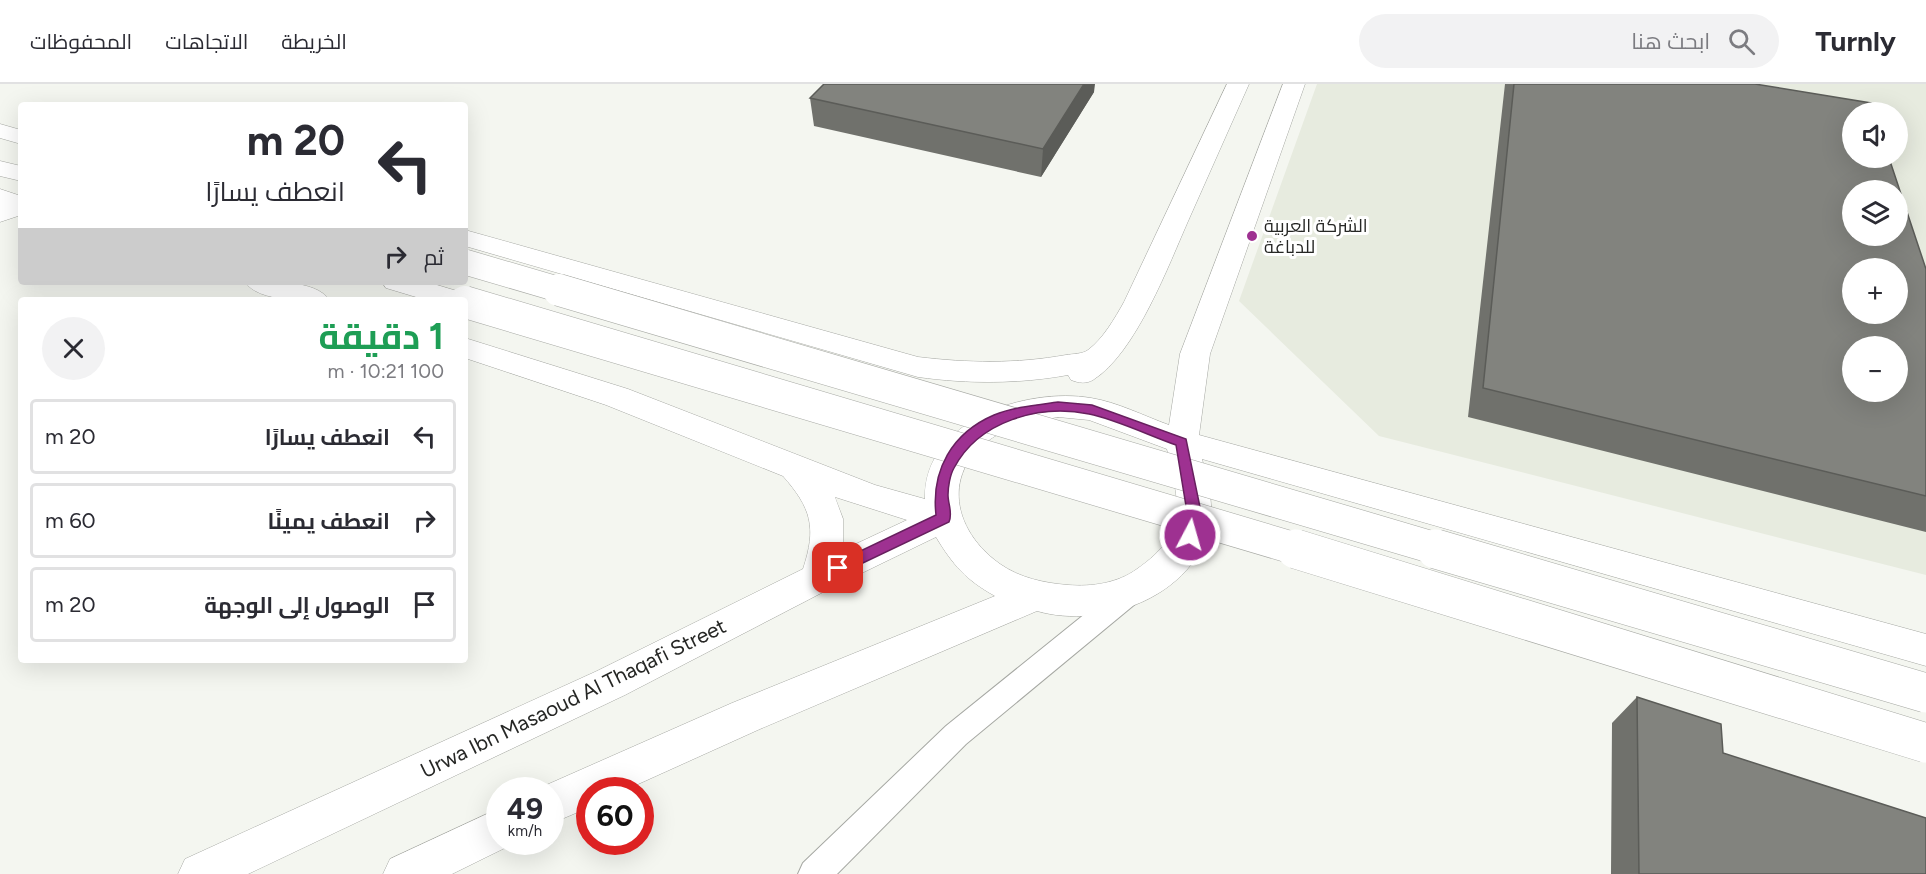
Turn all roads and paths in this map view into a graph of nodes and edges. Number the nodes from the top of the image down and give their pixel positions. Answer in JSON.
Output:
{"nodes":[{"id":1,"x":1238,"y":84,"type":"edge"},
{"id":2,"x":1294,"y":84,"type":"edge"},
{"id":3,"x":0,"y":110,"type":"edge"},
{"id":4,"x":18,"y":114,"type":"edge"},
{"id":5,"x":0,"y":131,"type":"edge"},
{"id":6,"x":18,"y":136,"type":"edge"},
{"id":7,"x":0,"y":168,"type":"edge"},
{"id":8,"x":18,"y":173,"type":"edge"},
{"id":9,"x":0,"y":196,"type":"edge"},
{"id":10,"x":18,"y":205,"type":"edge"},
{"id":11,"x":18,"y":207,"type":"edge"},
{"id":12,"x":0,"y":214,"type":"edge"},
{"id":13,"x":468,"y":239,"type":"edge"},
{"id":14,"x":468,"y":263,"type":"edge"},
{"id":15,"x":268,"y":285,"type":"edge"},
{"id":16,"x":406,"y":285,"type":"edge"},
{"id":17,"x":306,"y":297,"type":"edge"},
{"id":18,"x":447,"y":297,"type":"edge"},
{"id":19,"x":468,"y":303,"type":"edge"},
{"id":20,"x":468,"y":349,"type":"edge"},
{"id":21,"x":1098,"y":359,"type":"junction"},
{"id":22,"x":1024,"y":410,"type":"junction"},
{"id":23,"x":1182,"y":442,"type":"junction"},
{"id":24,"x":791,"y":465,"type":"junction"},
{"id":25,"x":944,"y":518,"type":"junction"},
{"id":26,"x":818,"y":578,"type":"junction"},
{"id":27,"x":1133,"y":590,"type":"junction"},
{"id":28,"x":1034,"y":596,"type":"junction"},
{"id":29,"x":1926,"y":650,"type":"edge"},
{"id":30,"x":1926,"y":693,"type":"edge"},
{"id":31,"x":1926,"y":743,"type":"edge"},
{"id":32,"x":564,"y":798,"type":"edge"},
{"id":33,"x":486,"y":835,"type":"edge"},
{"id":34,"x":200,"y":874,"type":"edge"},
{"id":35,"x":405,"y":874,"type":"edge"},
{"id":36,"x":814,"y":874,"type":"edge"}],
"edges":[{"from":1,"to":21,"type":"main road"},
{"from":2,"to":23,"type":"main road"},
{"from":3,"to":4,"type":"main road"},
{"from":5,"to":6,"type":"main road"},
{"from":7,"to":8,"type":"main road"},
{"from":9,"to":10,"type":"main road"},
{"from":11,"to":12,"type":"main road"},
{"from":13,"to":21,"type":"main road"},
{"from":14,"to":30,"type":"main road","bridge":true},
{"from":15,"to":17,"type":"main road"},
{"from":16,"to":18,"type":"main road"},
{"from":19,"to":31,"type":"main road","bridge":true},
{"from":20,"to":24,"type":"main road"},
{"from":21,"to":22,"type":"main road"},
{"from":22,"to":23,"type":"main road"},
{"from":22,"to":25,"type":"main road"},
{"from":23,"to":27,"type":"main road"},
{"from":23,"to":29,"type":"main road"},
{"from":24,"to":25,"type":"main road"},
{"from":24,"to":26,"type":"main road"},
{"from":25,"to":26,"type":"main road","name":"Urwa Ibn Masaoud Al Thaqafi Street"},
{"from":25,"to":28,"type":"main road"},
{"from":26,"to":34,"type":"main road","name":"Urwa Ibn Masaoud Al Thaqafi Street"},
{"from":27,"to":28,"type":"main road"},
{"from":27,"to":36,"type":"lane"},
{"from":28,"to":32,"type":"main road"},
{"from":33,"to":35,"type":"main road"}]}
